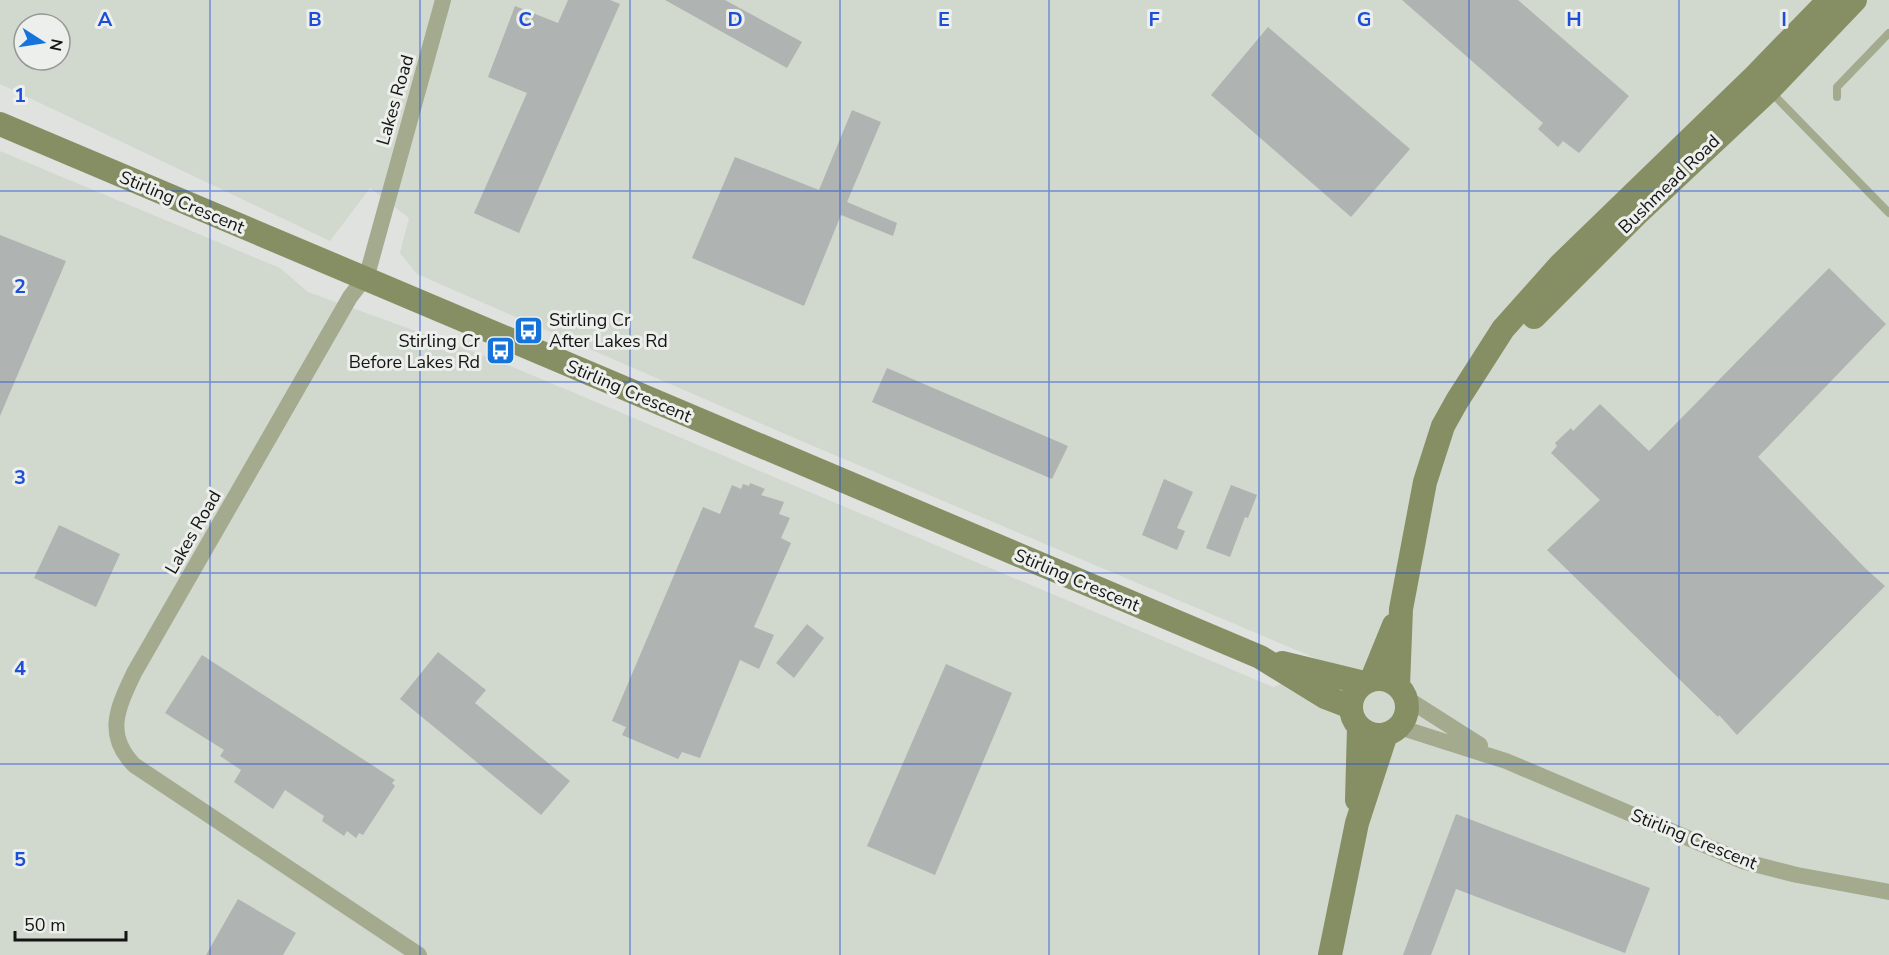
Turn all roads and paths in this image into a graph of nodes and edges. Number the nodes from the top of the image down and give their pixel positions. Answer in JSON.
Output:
{"nodes":[{"id":1,"x":443,"y":0,"type":"edge"},
{"id":2,"x":1829,"y":0,"type":"edge"},
{"id":3,"x":1855,"y":0,"type":"edge"},
{"id":4,"x":1889,"y":33,"type":"edge"},
{"id":5,"x":1762,"y":83,"type":"junction"},
{"id":6,"x":1837,"y":97,"type":"dead end"},
{"id":7,"x":0,"y":124,"type":"edge"},
{"id":8,"x":1889,"y":213,"type":"edge"},
{"id":9,"x":364,"y":279,"type":"junction"},
{"id":10,"x":1401,"y":609,"type":"junction"},
{"id":11,"x":1260,"y":657,"type":"junction"},
{"id":12,"x":1368,"y":681,"type":"junction"},
{"id":13,"x":1402,"y":692,"type":"junction"},
{"id":14,"x":1355,"y":717,"type":"junction"},
{"id":15,"x":1392,"y":730,"type":"junction"},
{"id":16,"x":1506,"y":761,"type":"junction"},
{"id":17,"x":1357,"y":823,"type":"junction"},
{"id":18,"x":1889,"y":892,"type":"edge"},
{"id":19,"x":419,"y":955,"type":"edge"},
{"id":20,"x":1330,"y":955,"type":"edge"}],
"edges":[{"from":1,"to":9,"type":"street","name":"Lakes Road"},
{"from":2,"to":5,"type":"main road","name":"Bushmead Road"},
{"from":3,"to":5,"type":"main road","name":"Bushmead Road"},
{"from":4,"to":6,"type":"lane"},
{"from":5,"to":8,"type":"lane"},
{"from":5,"to":10,"type":"main road","name":"Bushmead Road"},
{"from":7,"to":9,"type":"main road","name":"Stirling Crescent"},
{"from":9,"to":11,"type":"main road","name":"Stirling Crescent"},
{"from":9,"to":19,"type":"street","name":"Lakes Road"},
{"from":10,"to":12,"type":"main road","name":"Bushmead Road"},
{"from":10,"to":13,"type":"main road","name":"Bushmead Road"},
{"from":11,"to":12,"type":"main road","name":"Stirling Crescent"},
{"from":11,"to":14,"type":"main road","name":"Stirling Crescent"},
{"from":12,"to":13,"type":"main road"},
{"from":12,"to":14,"type":"main road","name":"Bushmead Road"},
{"from":13,"to":15,"type":"main road","name":"Bushmead Road"},
{"from":13,"to":16,"type":"street","name":"Stirling Crescent"},
{"from":14,"to":15,"type":"main road"},
{"from":14,"to":17,"type":"main road","name":"Bushmead Road"},
{"from":15,"to":16,"type":"street","name":"Stirling Crescent"},
{"from":15,"to":17,"type":"main road","name":"Bushmead Road"},
{"from":16,"to":18,"type":"street","name":"Stirling Crescent"},
{"from":17,"to":20,"type":"main road","name":"Bushmead Road"}]}
